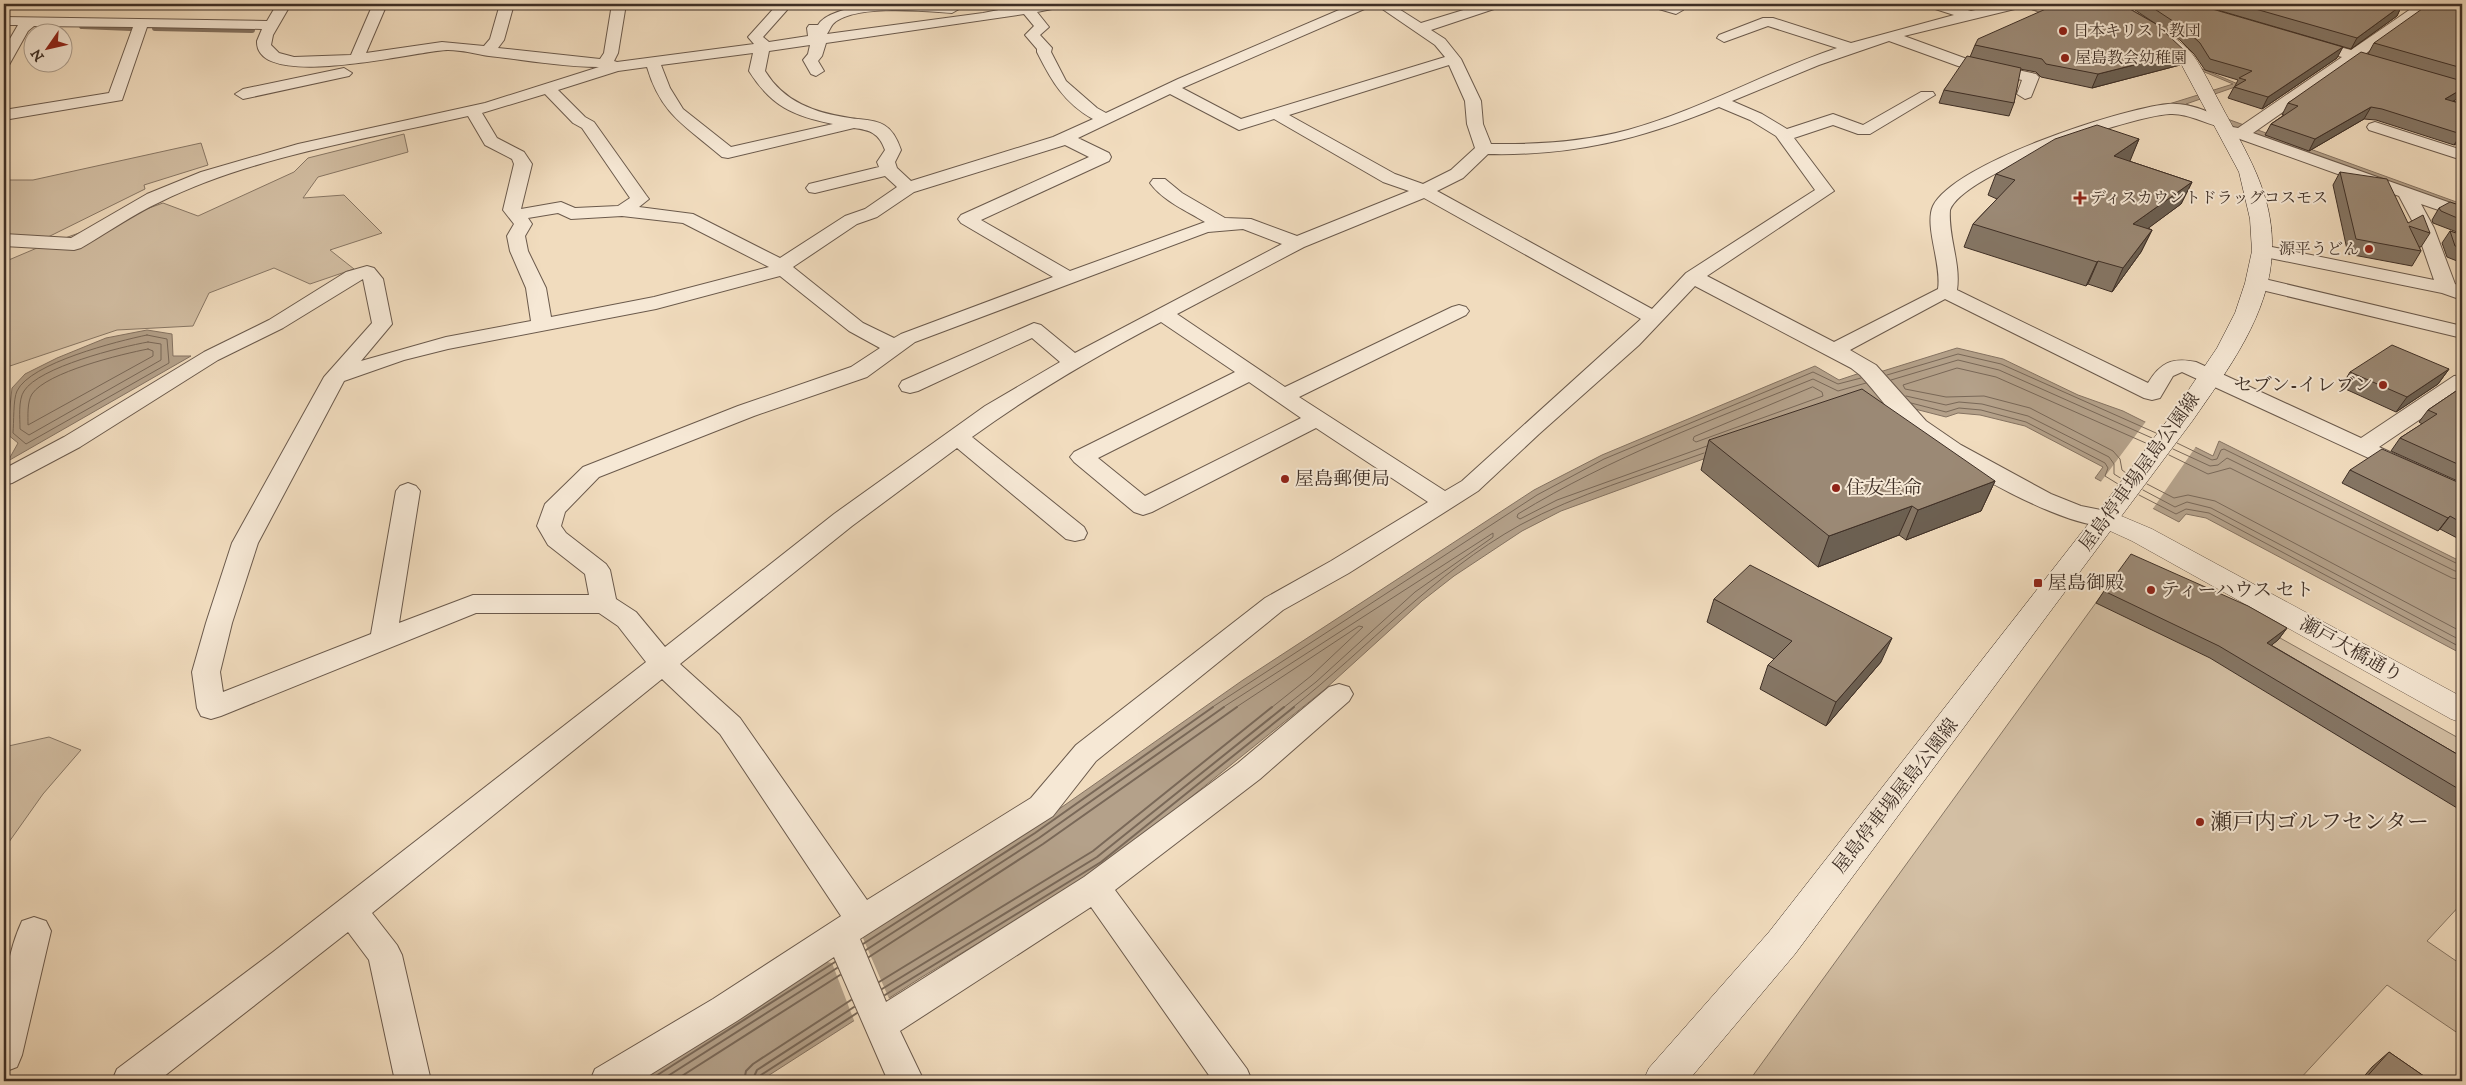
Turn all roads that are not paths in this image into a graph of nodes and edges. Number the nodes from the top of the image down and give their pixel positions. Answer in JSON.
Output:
{"nodes":[{"id":1,"x":284,"y":4,"type":"edge"},
{"id":2,"x":380,"y":4,"type":"edge"},
{"id":3,"x":507,"y":4,"type":"edge"},
{"id":4,"x":618,"y":4,"type":"edge"},
{"id":5,"x":828,"y":4,"type":"edge"},
{"id":6,"x":1057,"y":4,"type":"edge"},
{"id":7,"x":1364,"y":4,"type":"edge"},
{"id":8,"x":1382,"y":4,"type":"edge"},
{"id":9,"x":1495,"y":4,"type":"edge"},
{"id":10,"x":1657,"y":4,"type":"edge"},
{"id":11,"x":1934,"y":4,"type":"edge"},
{"id":12,"x":2018,"y":4,"type":"edge"},
{"id":13,"x":2107,"y":4,"type":"edge"},
{"id":14,"x":2427,"y":4,"type":"edge"},
{"id":15,"x":1027,"y":9,"type":"junction"},
{"id":16,"x":2393,"y":9,"type":"edge"},
{"id":17,"x":780,"y":10,"type":"dead end"},
{"id":18,"x":1676,"y":10,"type":"dead end"},
{"id":19,"x":2412,"y":14,"type":"junction"},
{"id":20,"x":1971,"y":16,"type":"junction"},
{"id":21,"x":4,"y":20,"type":"edge"},
{"id":22,"x":30,"y":21,"type":"junction"},
{"id":23,"x":143,"y":23,"type":"junction"},
{"id":24,"x":272,"y":26,"type":"junction"},
{"id":25,"x":1420,"y":28,"type":"junction"},
{"id":26,"x":1892,"y":37,"type":"junction"},
{"id":27,"x":1724,"y":38,"type":"dead end"},
{"id":28,"x":819,"y":39,"type":"junction"},
{"id":29,"x":2298,"y":40,"type":"edge"},
{"id":30,"x":763,"y":46,"type":"junction"},
{"id":31,"x":466,"y":48,"type":"junction"},
{"id":32,"x":1852,"y":48,"type":"junction"},
{"id":33,"x":488,"y":51,"type":"junction"},
{"id":34,"x":2354,"y":55,"type":"junction"},
{"id":35,"x":1454,"y":59,"type":"junction"},
{"id":36,"x":356,"y":60,"type":"junction"},
{"id":37,"x":4,"y":62,"type":"edge"},
{"id":38,"x":653,"y":64,"type":"junction"},
{"id":39,"x":610,"y":65,"type":"junction"},
{"id":40,"x":2399,"y":68,"type":"edge"},
{"id":41,"x":816,"y":71,"type":"dead end"},
{"id":42,"x":548,"y":89,"type":"junction"},
{"id":43,"x":1172,"y":89,"type":"junction"},
{"id":44,"x":243,"y":94,"type":"dead end"},
{"id":45,"x":2025,"y":94,"type":"dead end"},
{"id":46,"x":1927,"y":95,"type":"dead end"},
{"id":47,"x":1718,"y":101,"type":"junction"},
{"id":48,"x":473,"y":111,"type":"junction"},
{"id":49,"x":1276,"y":114,"type":"junction"},
{"id":50,"x":4,"y":115,"type":"edge"},
{"id":51,"x":1104,"y":118,"type":"junction"},
{"id":52,"x":856,"y":124,"type":"junction"},
{"id":53,"x":2375,"y":127,"type":"dead end"},
{"id":54,"x":2230,"y":129,"type":"junction"},
{"id":55,"x":1784,"y":136,"type":"junction"},
{"id":56,"x":1064,"y":138,"type":"junction"},
{"id":57,"x":1484,"y":149,"type":"junction"},
{"id":58,"x":2462,"y":155,"type":"edge"},
{"id":59,"x":889,"y":170,"type":"junction"},
{"id":60,"x":1159,"y":182,"type":"dead end"},
{"id":61,"x":815,"y":188,"type":"dead end"},
{"id":62,"x":908,"y":188,"type":"junction"},
{"id":63,"x":1425,"y":191,"type":"junction"},
{"id":64,"x":2406,"y":193,"type":"junction"},
{"id":65,"x":622,"y":211,"type":"junction"},
{"id":66,"x":2462,"y":213,"type":"edge"},
{"id":67,"x":517,"y":215,"type":"junction"},
{"id":68,"x":1222,"y":224,"type":"junction"},
{"id":69,"x":2425,"y":228,"type":"junction"},
{"id":70,"x":2447,"y":236,"type":"dead end"},
{"id":71,"x":4,"y":240,"type":"edge"},
{"id":72,"x":1297,"y":243,"type":"junction"},
{"id":73,"x":2262,"y":251,"type":"junction"},
{"id":74,"x":782,"y":269,"type":"junction"},
{"id":75,"x":1066,"y":277,"type":"junction"},
{"id":76,"x":1693,"y":277,"type":"junction"},
{"id":77,"x":2256,"y":283,"type":"junction"},
{"id":78,"x":2455,"y":291,"type":"edge"},
{"id":79,"x":1947,"y":293,"type":"junction"},
{"id":80,"x":1459,"y":311,"type":"dead end"},
{"id":81,"x":1162,"y":313,"type":"junction"},
{"id":82,"x":1654,"y":318,"type":"junction"},
{"id":83,"x":542,"y":324,"type":"junction"},
{"id":84,"x":2462,"y":332,"type":"edge"},
{"id":85,"x":894,"y":347,"type":"junction"},
{"id":86,"x":1835,"y":350,"type":"junction"},
{"id":87,"x":1073,"y":362,"type":"junction"},
{"id":88,"x":1250,"y":373,"type":"junction"},
{"id":89,"x":2209,"y":375,"type":"junction"},
{"id":90,"x":335,"y":377,"type":"junction"},
{"id":91,"x":2462,"y":381,"type":"edge"},
{"id":92,"x":910,"y":386,"type":"dead end"},
{"id":93,"x":1283,"y":396,"type":"junction"},
{"id":94,"x":1317,"y":419,"type":"junction"},
{"id":95,"x":957,"y":437,"type":"junction"},
{"id":96,"x":2364,"y":447,"type":"junction"},
{"id":97,"x":4,"y":478,"type":"edge"},
{"id":98,"x":408,"y":491,"type":"dead end"},
{"id":99,"x":2462,"y":494,"type":"edge"},
{"id":100,"x":1445,"y":502,"type":"junction"},
{"id":101,"x":2115,"y":507,"type":"junction"},
{"id":102,"x":1075,"y":533,"type":"dead end"},
{"id":103,"x":604,"y":604,"type":"junction"},
{"id":104,"x":383,"y":640,"type":"junction"},
{"id":105,"x":664,"y":664,"type":"junction"},
{"id":106,"x":1339,"y":694,"type":"dead end"},
{"id":107,"x":2462,"y":711,"type":"edge"},
{"id":108,"x":1095,"y":887,"type":"junction"},
{"id":109,"x":351,"y":910,"type":"junction"},
{"id":110,"x":34,"y":931,"type":"dead end"},
{"id":111,"x":850,"y":933,"type":"junction"},
{"id":112,"x":877,"y":1020,"type":"junction"},
{"id":113,"x":4,"y":1055,"type":"edge"},
{"id":114,"x":130,"y":1081,"type":"edge"},
{"id":115,"x":413,"y":1081,"type":"edge"},
{"id":116,"x":608,"y":1081,"type":"edge"},
{"id":117,"x":906,"y":1081,"type":"edge"},
{"id":118,"x":1234,"y":1081,"type":"edge"},
{"id":119,"x":1663,"y":1081,"type":"edge"}],
"edges":[{"from":1,"to":24,"type":"street"},
{"from":2,"to":36,"type":"street"},
{"from":3,"to":33,"type":"street"},
{"from":4,"to":39,"type":"street"},
{"from":5,"to":28,"type":"street"},
{"from":6,"to":15,"type":"street"},
{"from":7,"to":43,"type":"street"},
{"from":8,"to":25,"type":"street"},
{"from":9,"to":25,"type":"street"},
{"from":10,"to":18,"type":"street"},
{"from":11,"to":20,"type":"street"},
{"from":12,"to":20,"type":"street"},
{"from":13,"to":54,"type":"main road","name":"屋島停車場屋島公園線"},
{"from":14,"to":19,"type":"street"},
{"from":15,"to":28,"type":"street"},
{"from":15,"to":28,"type":"street"},
{"from":15,"to":51,"type":"street"},
{"from":16,"to":19,"type":"street"},
{"from":17,"to":30,"type":"street"},
{"from":19,"to":34,"type":"street"},
{"from":20,"to":26,"type":"street"},
{"from":21,"to":22,"type":"street"},
{"from":22,"to":23,"type":"street"},
{"from":22,"to":37,"type":"street"},
{"from":23,"to":24,"type":"street"},
{"from":23,"to":50,"type":"street"},
{"from":24,"to":36,"type":"street"},
{"from":25,"to":35,"type":"street"},
{"from":26,"to":32,"type":"street"},
{"from":26,"to":45,"type":"street"},
{"from":27,"to":32,"type":"street"},
{"from":28,"to":30,"type":"street"},
{"from":28,"to":41,"type":"street"},
{"from":29,"to":34,"type":"street"},
{"from":30,"to":38,"type":"street"},
{"from":30,"to":52,"type":"street"},
{"from":31,"to":33,"type":"street"},
{"from":31,"to":36,"type":"street"},
{"from":31,"to":44,"type":"street"},
{"from":32,"to":47,"type":"street"},
{"from":33,"to":39,"type":"street"},
{"from":34,"to":40,"type":"street"},
{"from":34,"to":54,"type":"street"},
{"from":35,"to":49,"type":"street"},
{"from":35,"to":57,"type":"street"},
{"from":38,"to":39,"type":"street"},
{"from":38,"to":52,"type":"street"},
{"from":39,"to":42,"type":"street"},
{"from":42,"to":48,"type":"street"},
{"from":42,"to":65,"type":"street"},
{"from":43,"to":49,"type":"street"},
{"from":43,"to":51,"type":"street"},
{"from":46,"to":55,"type":"street"},
{"from":47,"to":55,"type":"street"},
{"from":47,"to":57,"type":"street"},
{"from":48,"to":67,"type":"street"},
{"from":48,"to":71,"type":"street"},
{"from":49,"to":63,"type":"street"},
{"from":51,"to":56,"type":"street"},
{"from":52,"to":59,"type":"street"},
{"from":53,"to":58,"type":"street"},
{"from":54,"to":64,"type":"street"},
{"from":54,"to":73,"type":"main road","name":"屋島停車場屋島公園線"},
{"from":54,"to":79,"type":"street"},
{"from":55,"to":76,"type":"street"},
{"from":56,"to":62,"type":"street"},
{"from":56,"to":75,"type":"street"},
{"from":57,"to":63,"type":"street"},
{"from":59,"to":61,"type":"street"},
{"from":59,"to":62,"type":"street"},
{"from":60,"to":68,"type":"street"},
{"from":62,"to":74,"type":"street"},
{"from":63,"to":72,"type":"street"},
{"from":63,"to":82,"type":"street"},
{"from":64,"to":66,"type":"street"},
{"from":64,"to":69,"type":"street"},
{"from":65,"to":67,"type":"street"},
{"from":65,"to":74,"type":"street"},
{"from":67,"to":83,"type":"street"},
{"from":68,"to":72,"type":"street"},
{"from":68,"to":75,"type":"street"},
{"from":69,"to":70,"type":"street"},
{"from":69,"to":78,"type":"street"},
{"from":72,"to":81,"type":"street"},
{"from":73,"to":77,"type":"main road","name":"屋島停車場屋島公園線"},
{"from":73,"to":78,"type":"street"},
{"from":74,"to":83,"type":"street"},
{"from":74,"to":85,"type":"street"},
{"from":75,"to":85,"type":"street"},
{"from":76,"to":82,"type":"street"},
{"from":76,"to":86,"type":"street"},
{"from":77,"to":84,"type":"street"},
{"from":77,"to":89,"type":"main road","name":"屋島停車場屋島公園線"},
{"from":79,"to":86,"type":"street"},
{"from":79,"to":89,"type":"street"},
{"from":80,"to":93,"type":"street"},
{"from":81,"to":87,"type":"street"},
{"from":81,"to":88,"type":"street"},
{"from":82,"to":100,"type":"street"},
{"from":83,"to":90,"type":"street"},
{"from":85,"to":103,"type":"street"},
{"from":86,"to":101,"type":"street"},
{"from":87,"to":92,"type":"street"},
{"from":87,"to":95,"type":"street"},
{"from":88,"to":93,"type":"street"},
{"from":88,"to":94,"type":"street"},
{"from":89,"to":96,"type":"street"},
{"from":89,"to":101,"type":"main road","name":"屋島停車場屋島公園線"},
{"from":90,"to":97,"type":"street"},
{"from":90,"to":104,"type":"street"},
{"from":91,"to":96,"type":"street"},
{"from":93,"to":94,"type":"street"},
{"from":94,"to":100,"type":"street"},
{"from":95,"to":102,"type":"street"},
{"from":95,"to":105,"type":"street"},
{"from":96,"to":99,"type":"street"},
{"from":98,"to":104,"type":"street"},
{"from":100,"to":111,"type":"street"},
{"from":101,"to":107,"type":"main road","name":"瀬戸大橋通り"},
{"from":101,"to":119,"type":"main road","name":"屋島停車場屋島公園線"},
{"from":103,"to":104,"type":"street"},
{"from":103,"to":105,"type":"street"},
{"from":105,"to":109,"type":"street"},
{"from":105,"to":111,"type":"street"},
{"from":106,"to":108,"type":"street"},
{"from":108,"to":112,"type":"street"},
{"from":108,"to":118,"type":"street"},
{"from":109,"to":114,"type":"street"},
{"from":109,"to":115,"type":"street"},
{"from":110,"to":113,"type":"street"},
{"from":111,"to":112,"type":"street"},
{"from":111,"to":116,"type":"street"},
{"from":112,"to":117,"type":"street"}]}
